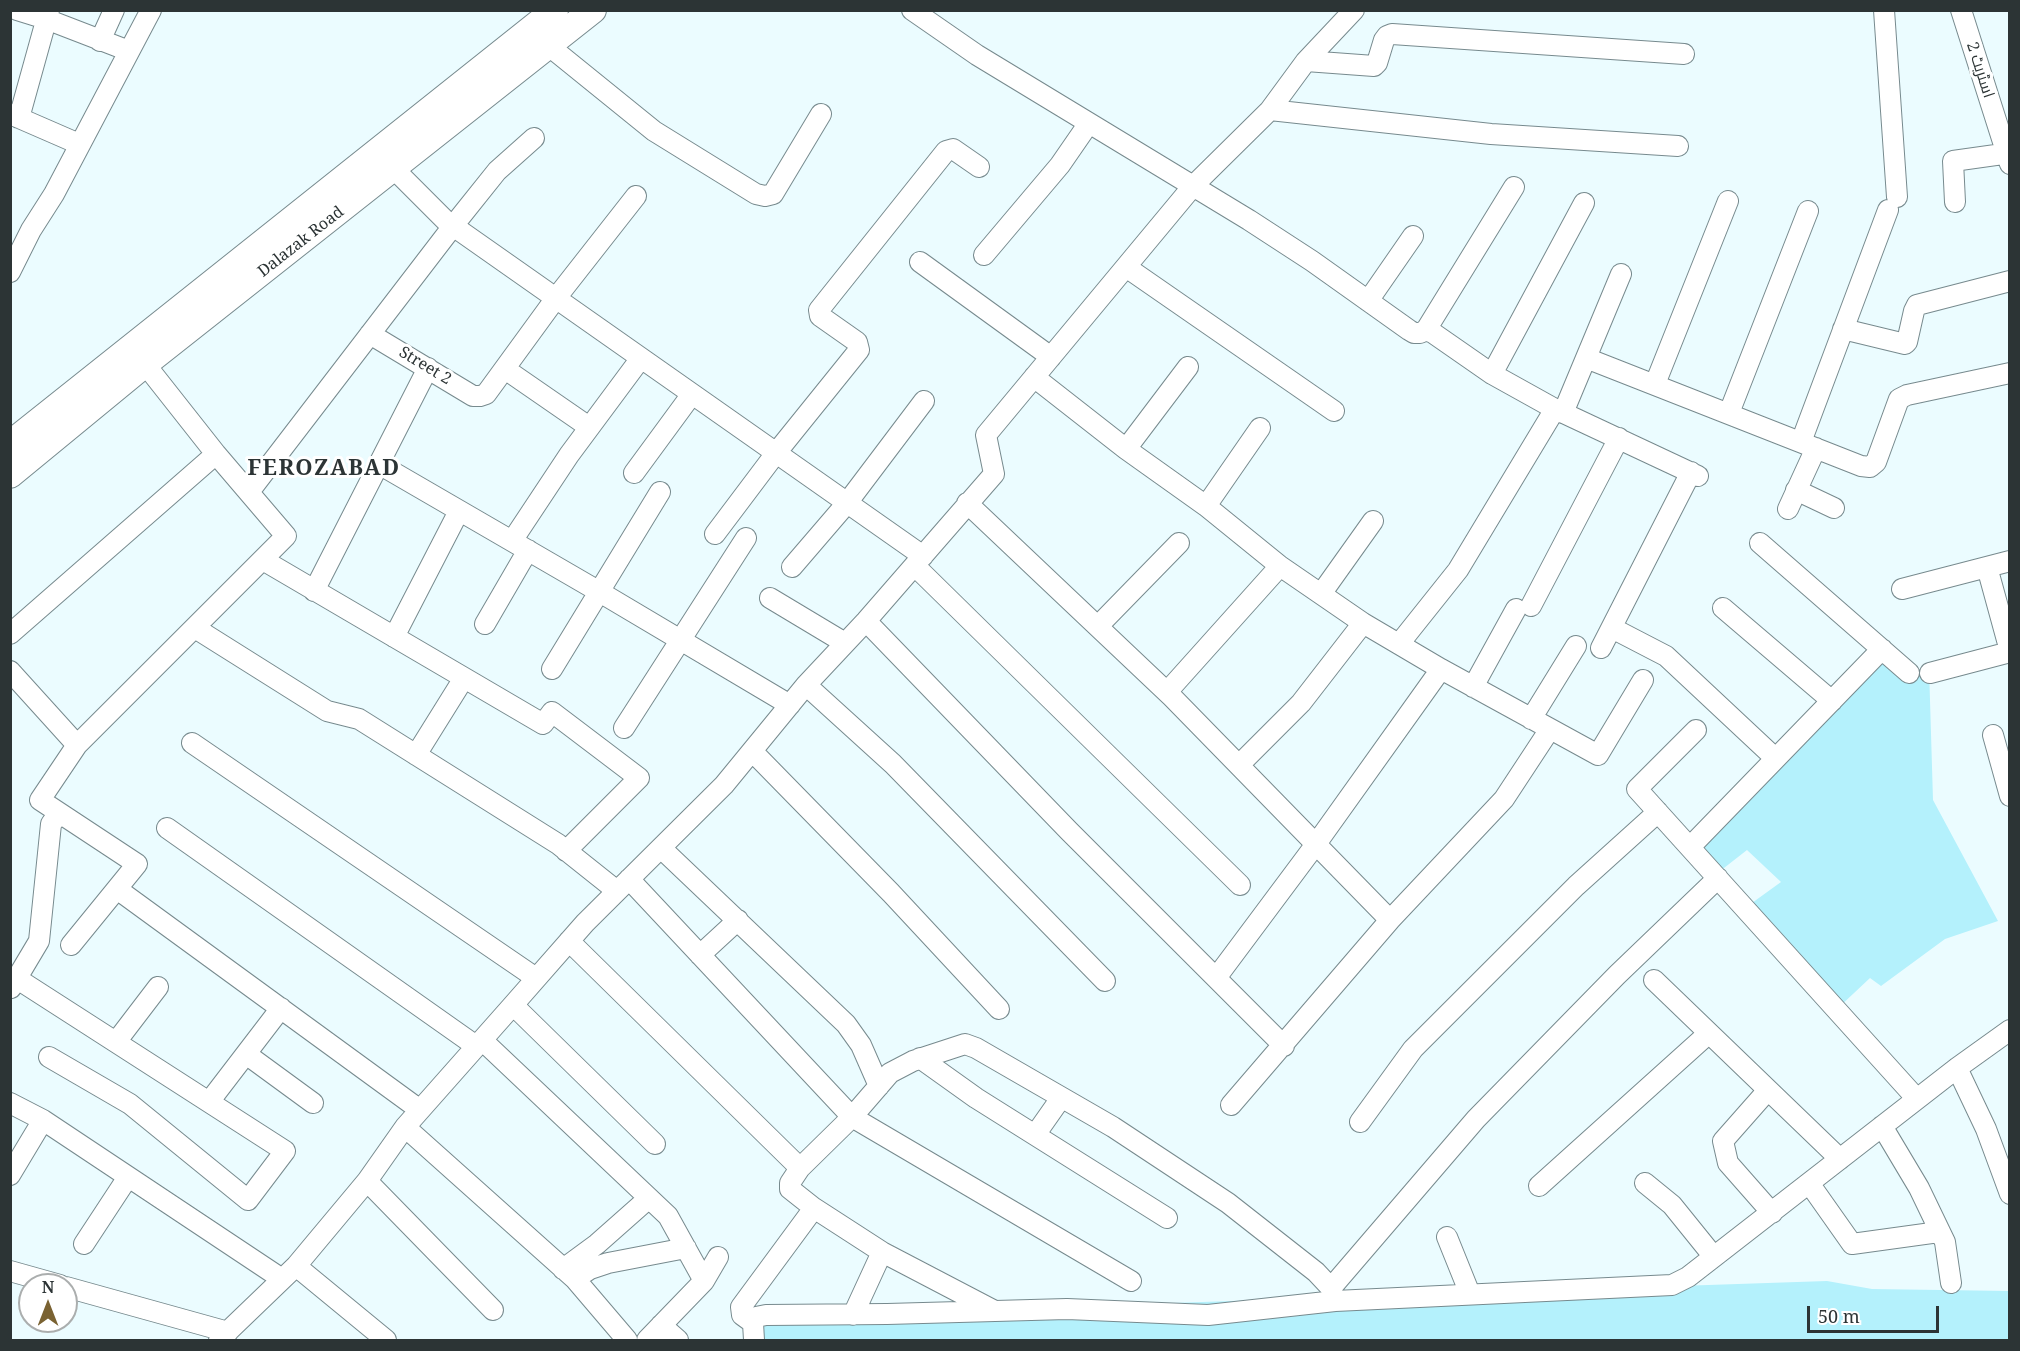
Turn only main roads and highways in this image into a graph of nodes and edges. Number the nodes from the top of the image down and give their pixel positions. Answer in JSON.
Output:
{"nodes":[{"id":1,"x":555,"y":10,"type":"edge"},
{"id":2,"x":593,"y":10,"type":"edge"},
{"id":3,"x":385,"y":161,"type":"junction"},
{"id":4,"x":10,"y":444,"type":"edge"},
{"id":5,"x":10,"y":475,"type":"edge"}],
"edges":[{"from":1,"to":3,"type":"main road","name":"Dalazak Road"},
{"from":2,"to":3,"type":"main road","name":"Dalazak Road"},
{"from":3,"to":4,"type":"main road","name":"Dalazak Road"},
{"from":3,"to":5,"type":"main road","name":"Dalazak Road"}]}
